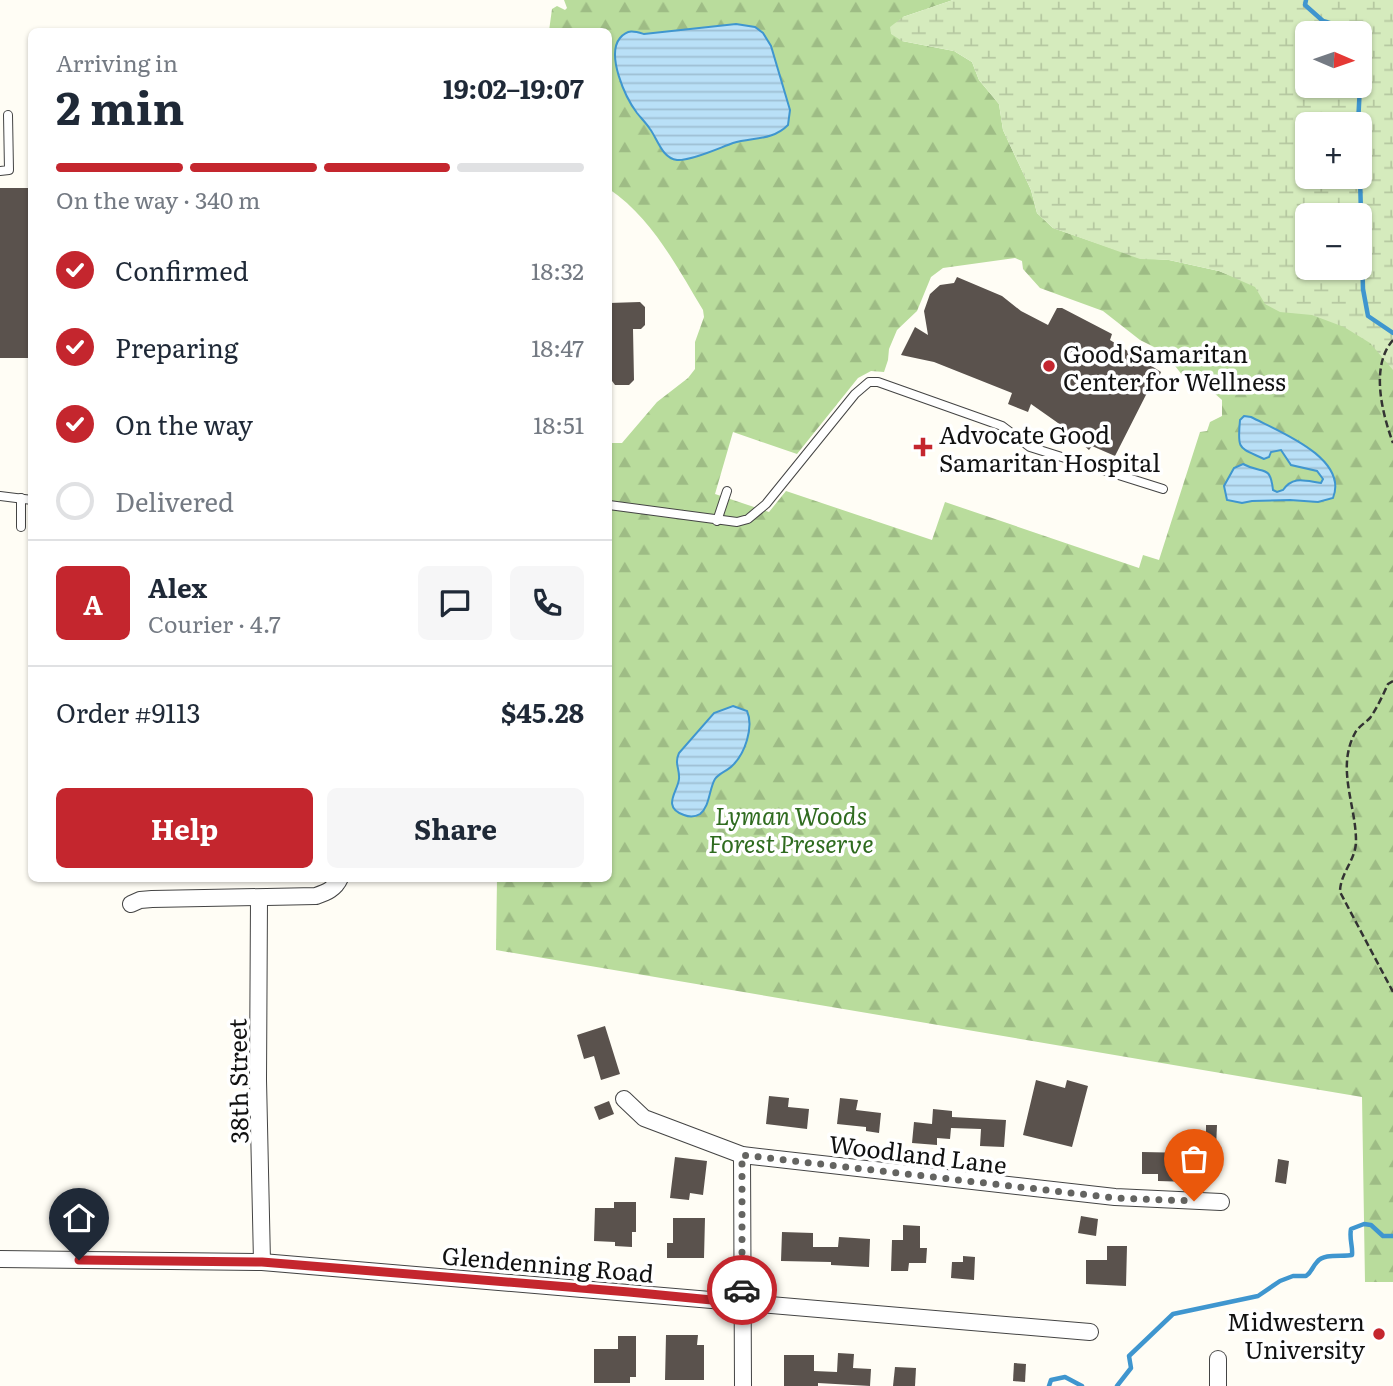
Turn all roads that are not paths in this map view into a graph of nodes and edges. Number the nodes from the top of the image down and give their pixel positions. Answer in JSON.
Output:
{"nodes":[{"id":1,"x":8,"y":115,"type":"dead end"},
{"id":2,"x":0,"y":171,"type":"edge"},
{"id":3,"x":1163,"y":489,"type":"dead end"},
{"id":4,"x":727,"y":491,"type":"dead end"},
{"id":5,"x":0,"y":496,"type":"edge"},
{"id":6,"x":21,"y":498,"type":"junction"},
{"id":7,"x":28,"y":499,"type":"edge"},
{"id":8,"x":612,"y":505,"type":"edge"},
{"id":9,"x":717,"y":521,"type":"junction"},
{"id":10,"x":21,"y":527,"type":"dead end"},
{"id":11,"x":339,"y":882,"type":"edge"},
{"id":12,"x":259,"y":898,"type":"junction"},
{"id":13,"x":131,"y":904,"type":"dead end"},
{"id":14,"x":624,"y":1099,"type":"dead end"},
{"id":15,"x":742,"y":1155,"type":"junction"},
{"id":16,"x":1221,"y":1202,"type":"dead end"},
{"id":17,"x":0,"y":1259,"type":"edge"},
{"id":18,"x":262,"y":1262,"type":"junction"},
{"id":19,"x":743,"y":1303,"type":"junction"},
{"id":20,"x":1090,"y":1332,"type":"dead end"},
{"id":21,"x":1218,"y":1359,"type":"dead end"},
{"id":22,"x":743,"y":1386,"type":"edge"},
{"id":23,"x":1218,"y":1386,"type":"edge"}],
"edges":[{"from":1,"to":2,"type":"lane"},
{"from":3,"to":9,"type":"lane"},
{"from":4,"to":9,"type":"lane"},
{"from":5,"to":6,"type":"lane"},
{"from":6,"to":7,"type":"lane"},
{"from":6,"to":10,"type":"lane"},
{"from":8,"to":9,"type":"lane"},
{"from":11,"to":12,"type":"street"},
{"from":12,"to":13,"type":"street"},
{"from":12,"to":18,"type":"street","name":"38th Street"},
{"from":14,"to":15,"type":"street","name":"Woodland Lane"},
{"from":15,"to":16,"type":"street","name":"Woodland Lane"},
{"from":15,"to":19,"type":"street"},
{"from":17,"to":18,"type":"street","name":"Glendenning Road"},
{"from":18,"to":19,"type":"street","name":"Glendenning Road"},
{"from":19,"to":20,"type":"street","name":"Glendenning Road"},
{"from":19,"to":22,"type":"street"},
{"from":21,"to":23,"type":"street"}]}
